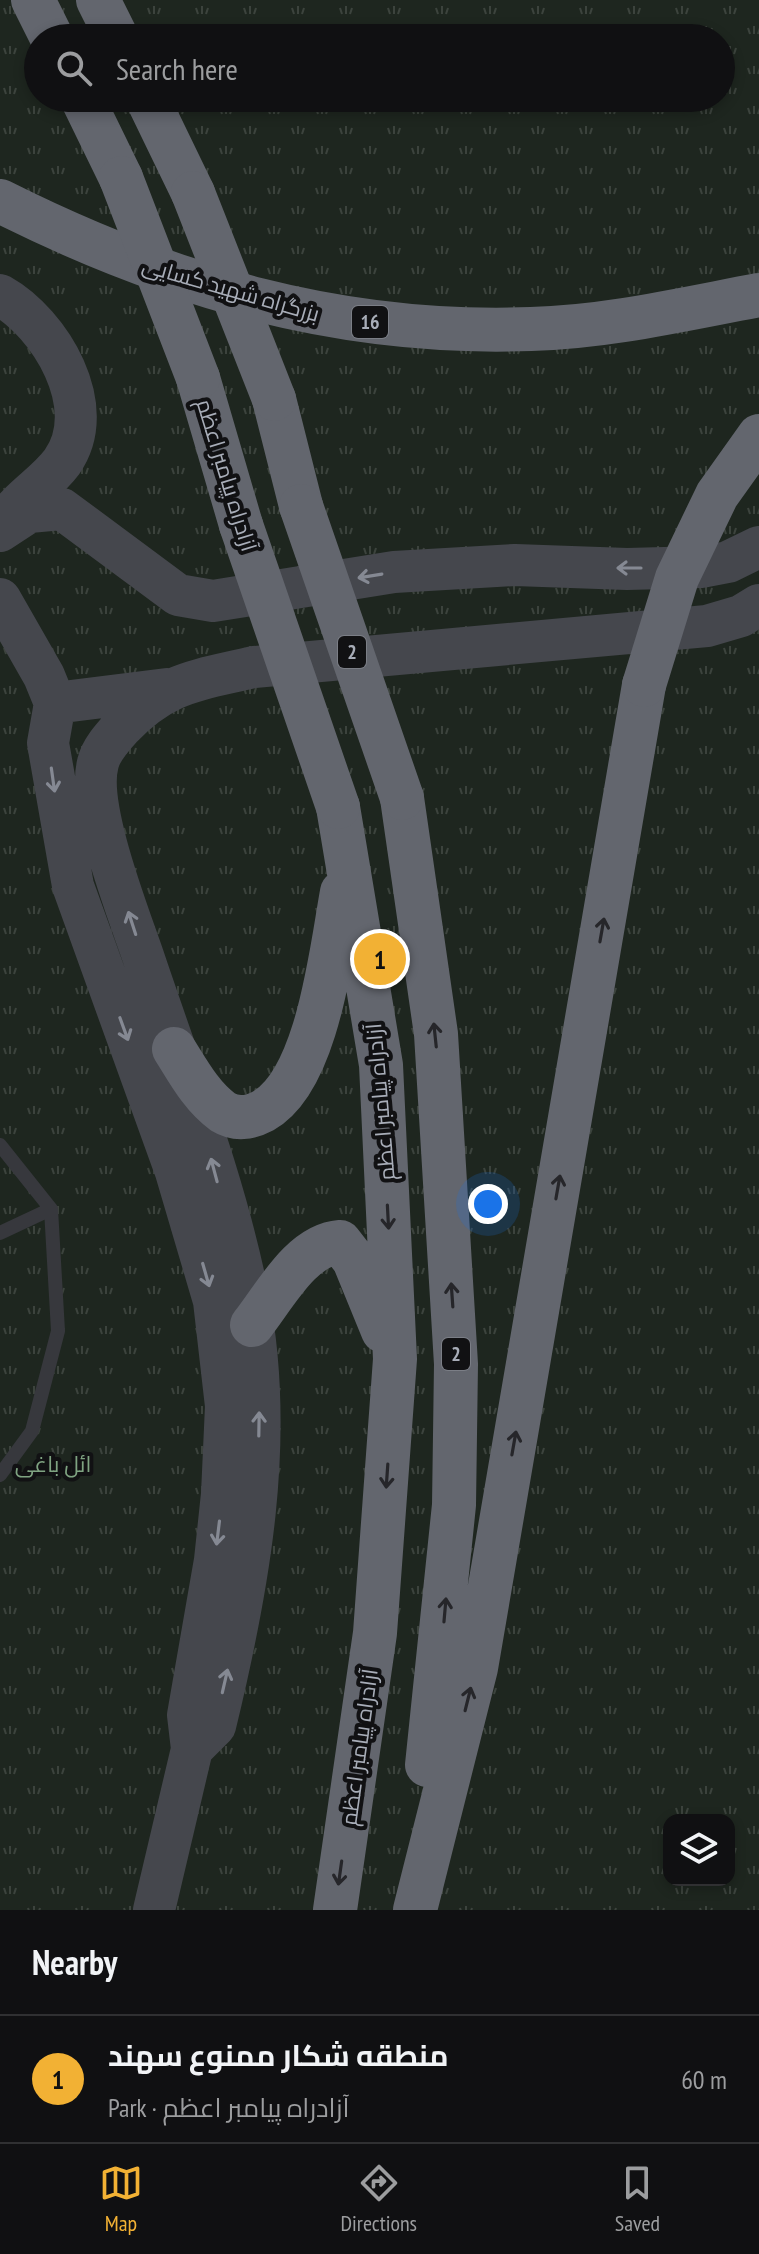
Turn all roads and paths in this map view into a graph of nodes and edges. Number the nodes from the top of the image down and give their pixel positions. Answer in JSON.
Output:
{"nodes":[{"id":1,"x":33,"y":0,"type":"edge"},
{"id":2,"x":98,"y":0,"type":"edge"},
{"id":3,"x":45,"y":24,"type":"edge"},
{"id":4,"x":110,"y":24,"type":"edge"},
{"id":5,"x":89,"y":112,"type":"edge"},
{"id":6,"x":154,"y":112,"type":"edge"},
{"id":7,"x":0,"y":201,"type":"edge"},
{"id":8,"x":0,"y":295,"type":"edge"},
{"id":9,"x":759,"y":295,"type":"edge"},
{"id":10,"x":759,"y":436,"type":"edge"},
{"id":11,"x":0,"y":530,"type":"edge"},
{"id":12,"x":759,"y":547,"type":"edge"},
{"id":13,"x":0,"y":599,"type":"edge"},
{"id":14,"x":759,"y":605,"type":"edge"},
{"id":15,"x":168,"y":689,"type":"junction"},
{"id":16,"x":55,"y":703,"type":"junction"},
{"id":17,"x":348,"y":862,"type":"junction"},
{"id":18,"x":174,"y":1049,"type":"junction"},
{"id":19,"x":0,"y":1145,"type":"edge"},
{"id":20,"x":51,"y":1209,"type":"junction"},
{"id":21,"x":0,"y":1233,"type":"edge"},
{"id":22,"x":252,"y":1325,"type":"junction"},
{"id":23,"x":395,"y":1359,"type":"junction"},
{"id":24,"x":0,"y":1475,"type":"edge"},
{"id":25,"x":192,"y":1749,"type":"junction"},
{"id":26,"x":154,"y":1910,"type":"edge"},
{"id":27,"x":335,"y":1910,"type":"edge"},
{"id":28,"x":408,"y":1910,"type":"edge"},
{"id":29,"x":415,"y":1910,"type":"edge"}],
"edges":[{"from":1,"to":3,"type":"highway"},
{"from":2,"to":4,"type":"highway"},
{"from":5,"to":17,"type":"highway","name":"آزادراه پیامبر اعظم","bridge":true},
{"from":28,"to":6,"type":"highway","number":"2","one_way":true,"bridge":true},
{"from":7,"to":9,"type":"highway","name":"بزرگراه شهید کسایی","number":"16"},
{"from":8,"to":11,"type":"main road"},
{"from":29,"to":10,"type":"highway","one_way":true,"bridge":true},
{"from":12,"to":11,"type":"main road","one_way":true},
{"from":13,"to":16,"type":"main road"},
{"from":14,"to":15,"type":"main road"},
{"from":15,"to":16,"type":"main road"},
{"from":18,"to":15,"type":"main road","one_way":true},
{"from":16,"to":25,"type":"main road","one_way":true},
{"from":17,"to":18,"type":"highway"},
{"from":17,"to":23,"type":"highway","name":"آزادراه پیامبر اعظم","one_way":true},
{"from":22,"to":18,"type":"main road","one_way":true},
{"from":19,"to":20,"type":"lane"},
{"from":20,"to":21,"type":"lane"},
{"from":20,"to":24,"type":"lane"},
{"from":22,"to":23,"type":"highway"},
{"from":25,"to":22,"type":"main road","one_way":true},
{"from":23,"to":27,"type":"highway","name":"آزادراه پیامبر اعظم","one_way":true},
{"from":25,"to":26,"type":"main road"}]}
